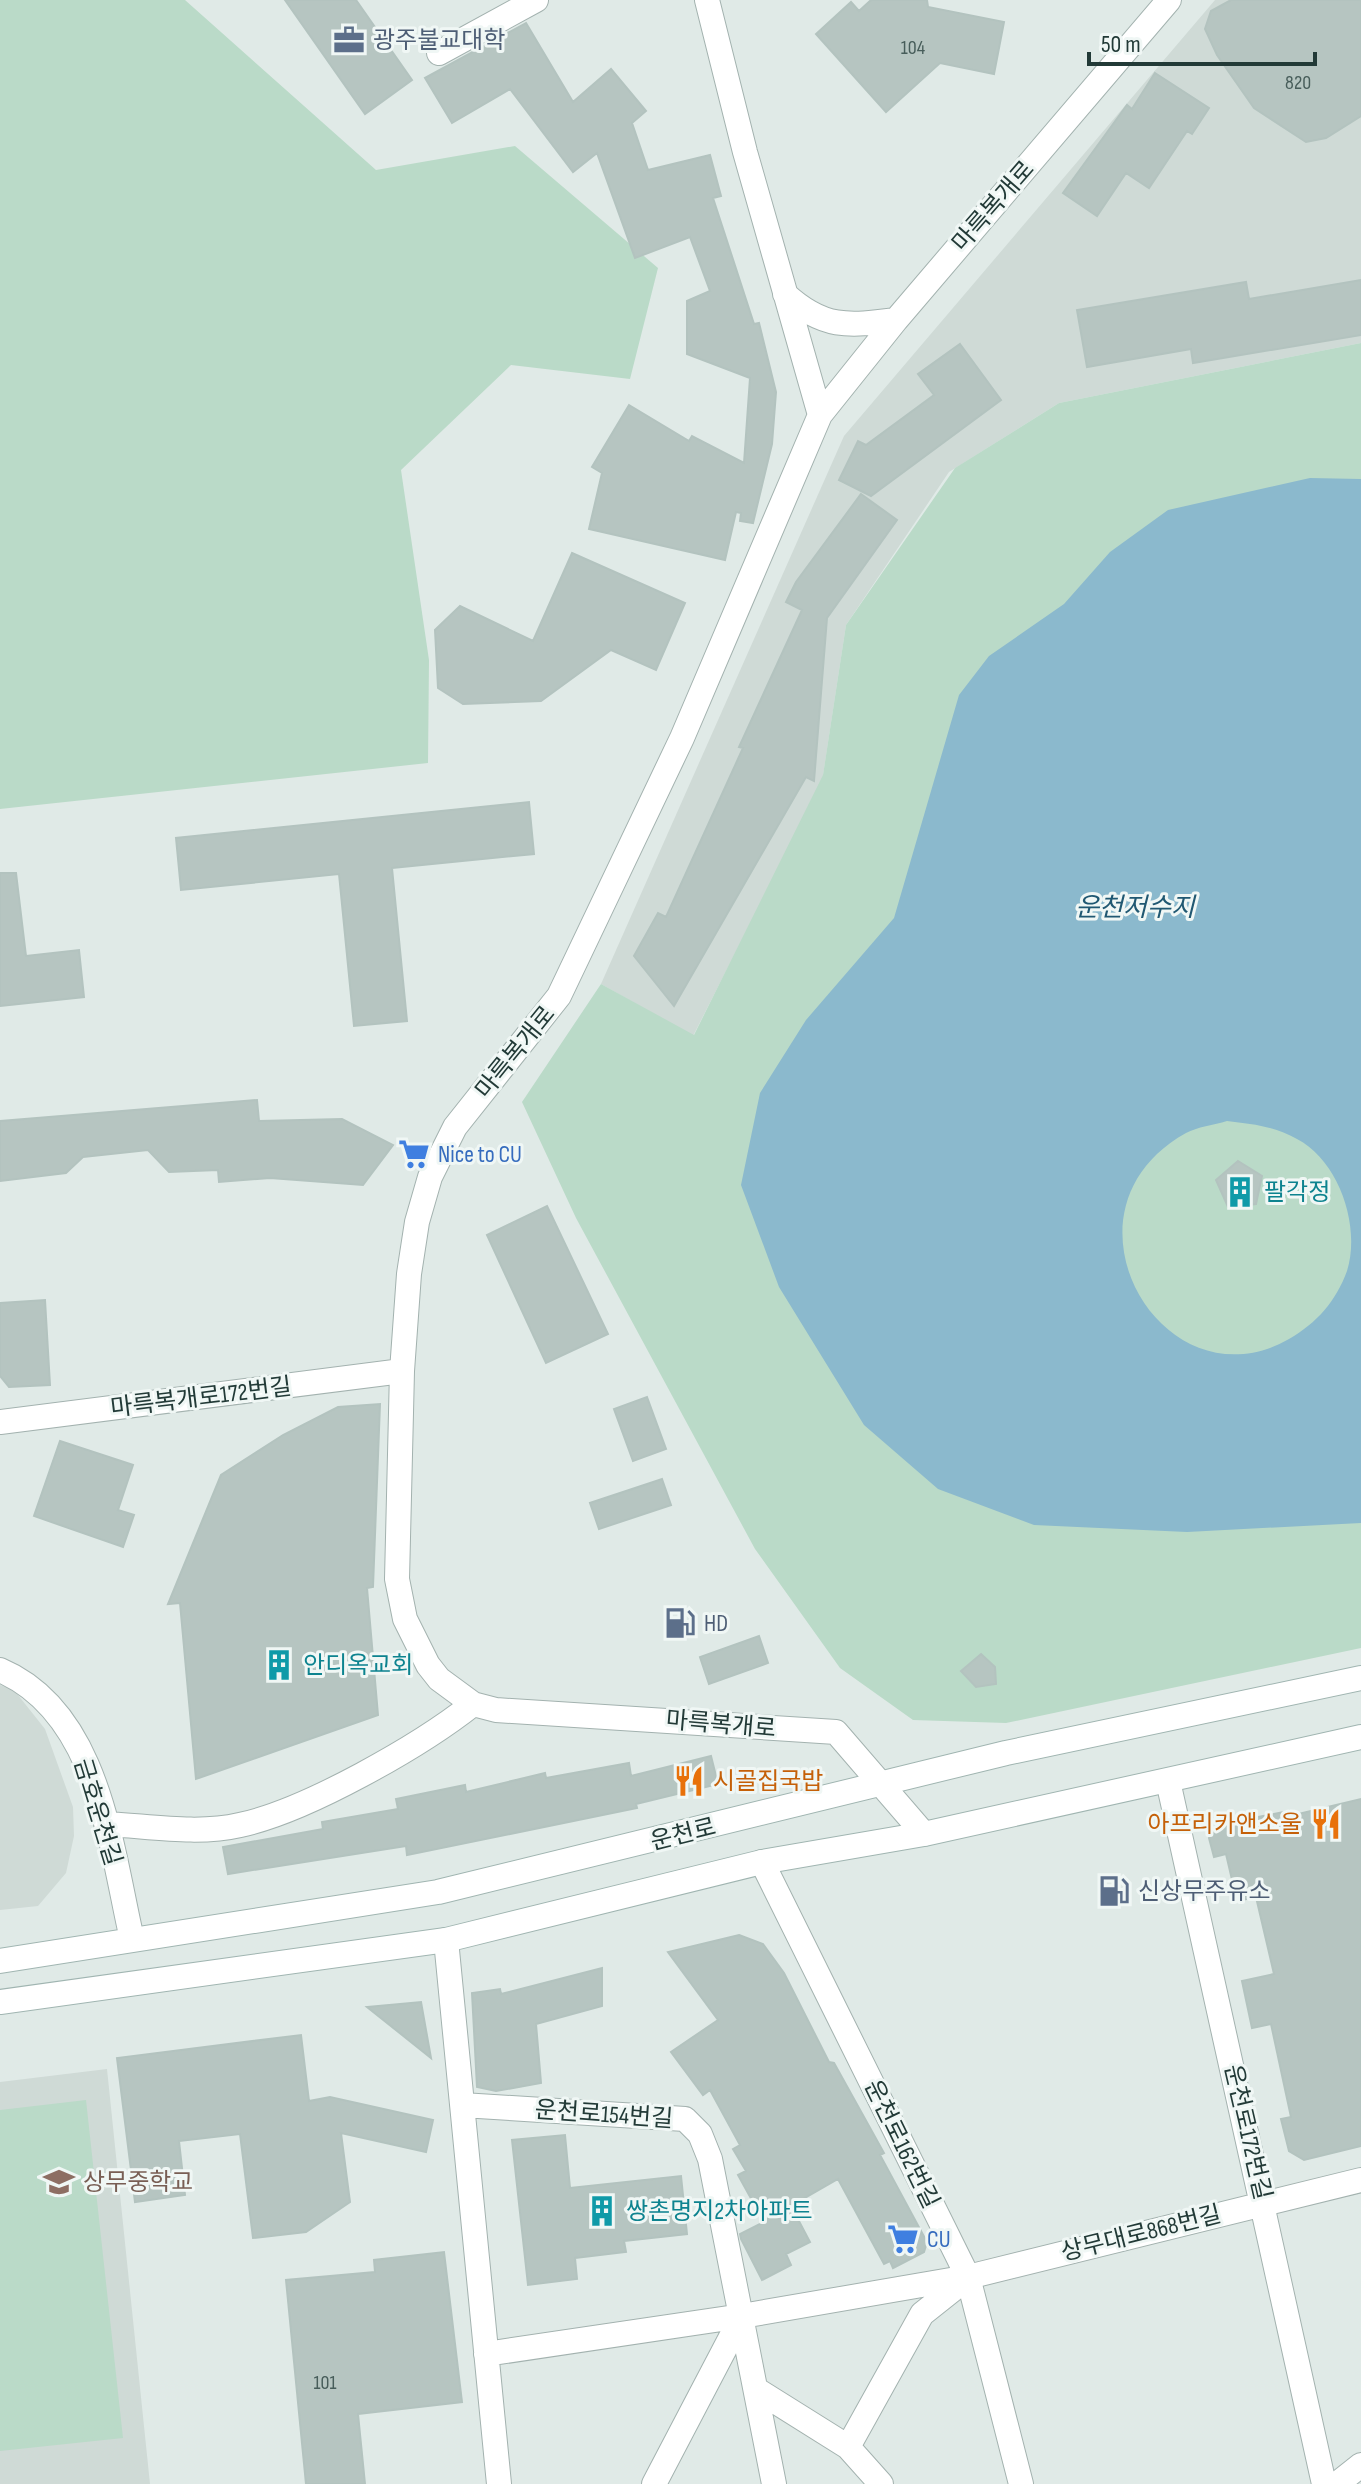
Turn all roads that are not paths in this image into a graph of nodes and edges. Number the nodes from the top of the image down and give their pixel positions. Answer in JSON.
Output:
{"nodes":[{"id":1,"x":536,"y":0,"type":"edge"},
{"id":2,"x":707,"y":0,"type":"edge"},
{"id":3,"x":1169,"y":0,"type":"edge"},
{"id":4,"x":439,"y":53,"type":"dead end"},
{"id":5,"x":785,"y":294,"type":"junction"},
{"id":6,"x":896,"y":320,"type":"junction"},
{"id":7,"x":820,"y":415,"type":"junction"},
{"id":8,"x":402,"y":1371,"type":"junction"},
{"id":9,"x":0,"y":1422,"type":"edge"},
{"id":10,"x":0,"y":1670,"type":"edge"},
{"id":11,"x":1361,"y":1678,"type":"edge"},
{"id":12,"x":473,"y":1704,"type":"junction"},
{"id":13,"x":1361,"y":1737,"type":"edge"},
{"id":14,"x":1168,"y":1781,"type":"junction"},
{"id":15,"x":881,"y":1785,"type":"junction"},
{"id":16,"x":106,"y":1824,"type":"junction"},
{"id":17,"x":924,"y":1834,"type":"junction"},
{"id":18,"x":762,"y":1862,"type":"junction"},
{"id":19,"x":132,"y":1939,"type":"junction"},
{"id":20,"x":446,"y":1940,"type":"junction"},
{"id":21,"x":0,"y":1961,"type":"edge"},
{"id":22,"x":0,"y":2002,"type":"edge"},
{"id":23,"x":462,"y":2105,"type":"junction"},
{"id":24,"x":1361,"y":2180,"type":"edge"},
{"id":25,"x":1263,"y":2202,"type":"junction"},
{"id":26,"x":968,"y":2277,"type":"junction"},
{"id":27,"x":742,"y":2316,"type":"junction"},
{"id":28,"x":486,"y":2354,"type":"junction"},
{"id":29,"x":757,"y":2390,"type":"junction"},
{"id":30,"x":848,"y":2447,"type":"junction"},
{"id":31,"x":1361,"y":2465,"type":"edge"},
{"id":32,"x":499,"y":2484,"type":"edge"},
{"id":33,"x":654,"y":2484,"type":"edge"},
{"id":34,"x":774,"y":2484,"type":"edge"},
{"id":35,"x":881,"y":2484,"type":"edge"},
{"id":36,"x":1021,"y":2484,"type":"edge"},
{"id":37,"x":1324,"y":2484,"type":"edge"},
{"id":38,"x":1337,"y":2484,"type":"edge"}],
"edges":[{"from":1,"to":4,"type":"street"},
{"from":2,"to":5,"type":"street"},
{"from":3,"to":6,"type":"street","name":"마륵복개로"},
{"from":5,"to":6,"type":"street"},
{"from":5,"to":7,"type":"street"},
{"from":6,"to":7,"type":"street","name":"마륵복개로"},
{"from":7,"to":8,"type":"street","name":"마륵복개로"},
{"from":8,"to":9,"type":"street","name":"마륵복개로172번길"},
{"from":8,"to":12,"type":"street","name":"마륵복개로"},
{"from":10,"to":16,"type":"street","name":"금호운천길"},
{"from":11,"to":15,"type":"street","name":"운천로"},
{"from":12,"to":15,"type":"street","name":"마륵복개로"},
{"from":12,"to":16,"type":"street"},
{"from":13,"to":14,"type":"street","name":"운천로"},
{"from":14,"to":17,"type":"street","name":"운천로"},
{"from":14,"to":25,"type":"street","name":"운천로172번길"},
{"from":15,"to":17,"type":"street","name":"마륵복개로"},
{"from":15,"to":19,"type":"street","name":"운천로"},
{"from":16,"to":19,"type":"street","name":"금호운천길"},
{"from":17,"to":18,"type":"street","name":"운천로"},
{"from":18,"to":20,"type":"street","name":"운천로"},
{"from":18,"to":26,"type":"street","name":"운천로162번길"},
{"from":19,"to":21,"type":"street","name":"운천로"},
{"from":20,"to":22,"type":"street","name":"운천로"},
{"from":20,"to":23,"type":"street"},
{"from":23,"to":27,"type":"street","name":"운천로154번길"},
{"from":23,"to":28,"type":"street"},
{"from":24,"to":25,"type":"street","name":"상무대로868번길"},
{"from":25,"to":26,"type":"street","name":"상무대로868번길"},
{"from":25,"to":37,"type":"street","name":"운천로172번길"},
{"from":26,"to":27,"type":"street","name":"상무대로868번길"},
{"from":26,"to":30,"type":"street","name":"상무대로868번길"},
{"from":26,"to":36,"type":"street","name":"운천로162번길"},
{"from":27,"to":28,"type":"street","name":"상무대로868번길"},
{"from":27,"to":29,"type":"street"},
{"from":27,"to":33,"type":"street"},
{"from":28,"to":32,"type":"street"},
{"from":29,"to":30,"type":"street"},
{"from":29,"to":34,"type":"street"},
{"from":30,"to":35,"type":"street"},
{"from":31,"to":38,"type":"street"}]}
